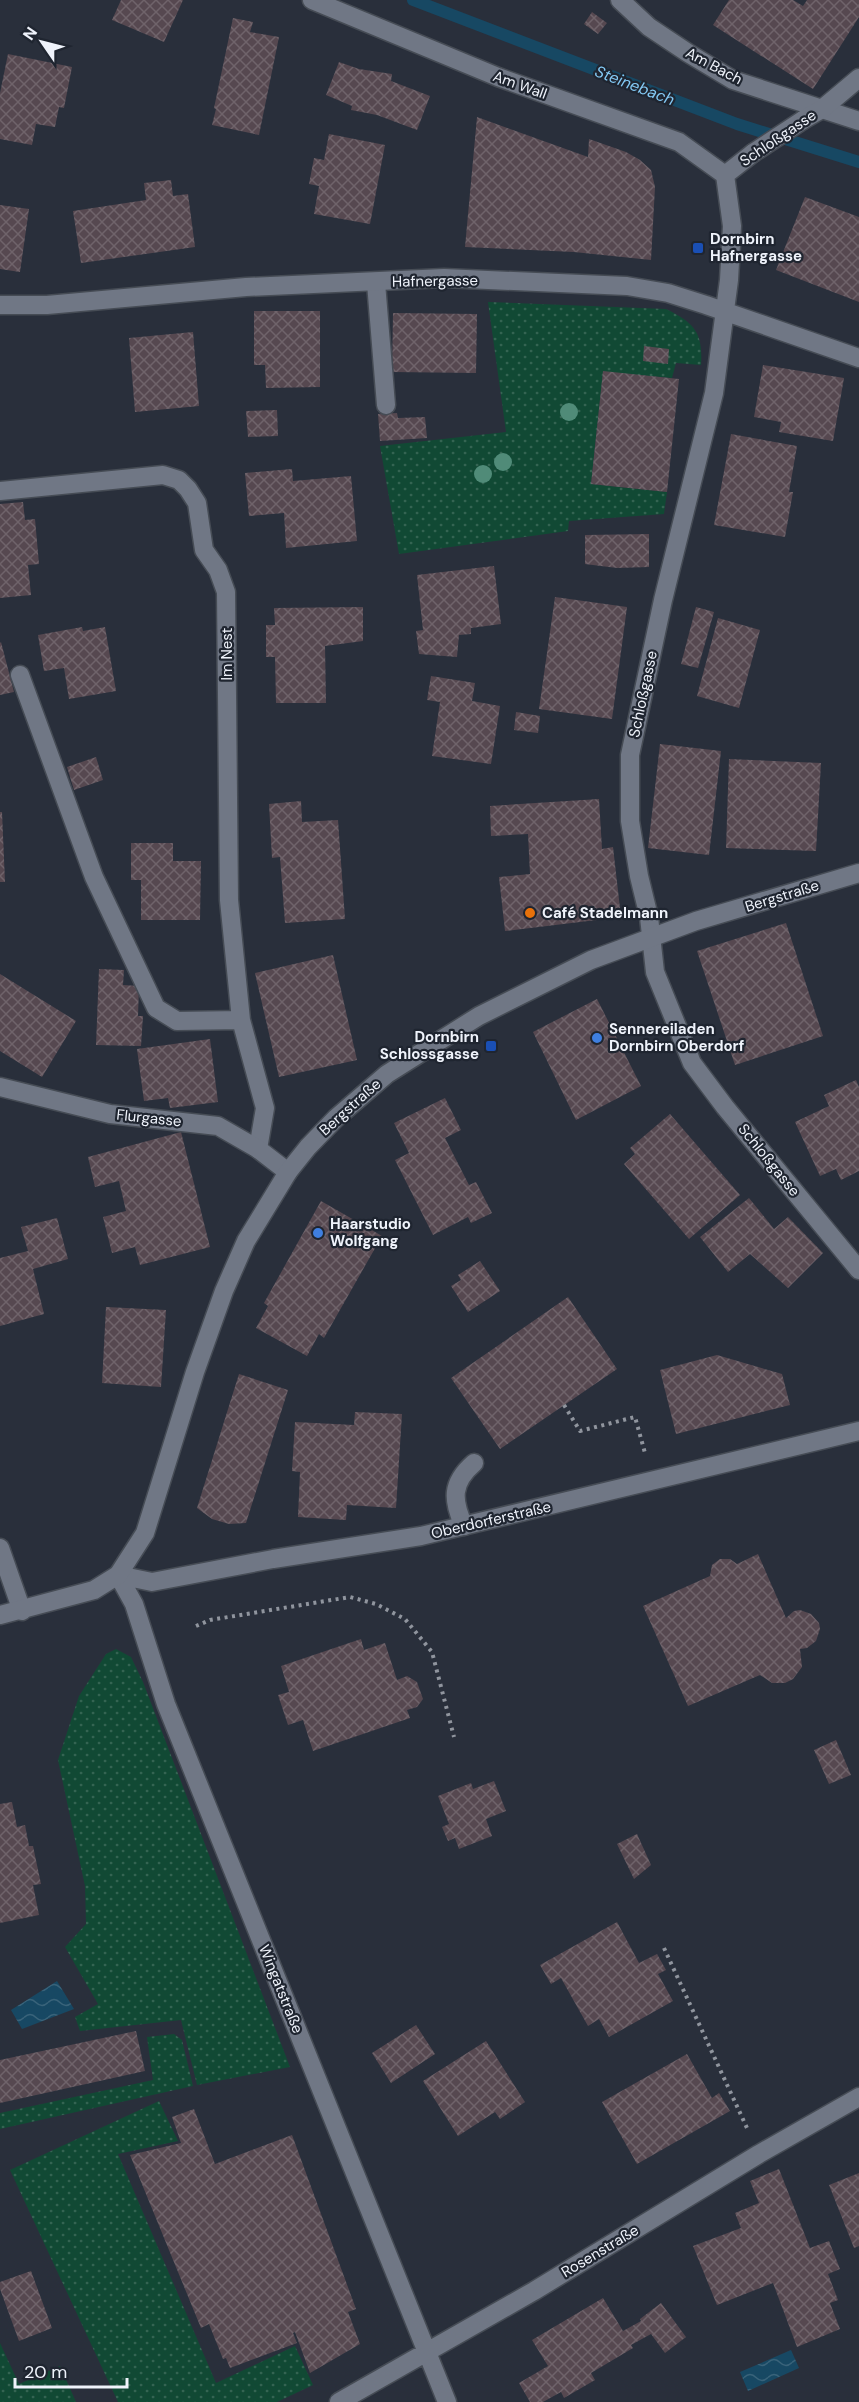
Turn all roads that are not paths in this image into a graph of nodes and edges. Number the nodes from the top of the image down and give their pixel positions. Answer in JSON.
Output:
{"nodes":[{"id":1,"x":312,"y":0,"type":"edge"},
{"id":2,"x":620,"y":0,"type":"edge"},
{"id":3,"x":859,"y":78,"type":"edge"},
{"id":4,"x":822,"y":109,"type":"junction"},
{"id":5,"x":859,"y":121,"type":"edge"},
{"id":6,"x":724,"y":175,"type":"junction"},
{"id":7,"x":376,"y":283,"type":"junction"},
{"id":8,"x":0,"y":305,"type":"edge"},
{"id":9,"x":724,"y":311,"type":"junction"},
{"id":10,"x":859,"y":358,"type":"edge"},
{"id":11,"x":386,"y":405,"type":"dead end"},
{"id":12,"x":0,"y":491,"type":"edge"},
{"id":13,"x":20,"y":675,"type":"dead end"},
{"id":14,"x":859,"y":873,"type":"edge"},
{"id":15,"x":652,"y":937,"type":"junction"},
{"id":16,"x":241,"y":1020,"type":"junction"},
{"id":17,"x":0,"y":1087,"type":"edge"},
{"id":18,"x":258,"y":1149,"type":"junction"},
{"id":19,"x":288,"y":1172,"type":"junction"},
{"id":20,"x":859,"y":1270,"type":"edge"},
{"id":21,"x":859,"y":1431,"type":"edge"},
{"id":22,"x":474,"y":1463,"type":"dead end"},
{"id":23,"x":464,"y":1526,"type":"junction"},
{"id":24,"x":0,"y":1548,"type":"edge"},
{"id":25,"x":118,"y":1575,"type":"junction"},
{"id":26,"x":22,"y":1611,"type":"junction"},
{"id":27,"x":0,"y":1615,"type":"edge"},
{"id":28,"x":859,"y":2097,"type":"edge"},
{"id":29,"x":426,"y":2351,"type":"junction"},
{"id":30,"x":339,"y":2402,"type":"edge"},
{"id":31,"x":447,"y":2402,"type":"edge"}],
"edges":[{"from":1,"to":6,"type":"street","name":"Am Wall"},
{"from":2,"to":4,"type":"street","name":"Am Bach"},
{"from":3,"to":4,"type":"street","name":"Schloßgasse"},
{"from":4,"to":5,"type":"street","name":"Schloßgasse"},
{"from":4,"to":6,"type":"street","name":"Schloßgasse"},
{"from":6,"to":9,"type":"street","name":"Schloßgasse"},
{"from":7,"to":8,"type":"street","name":"Hafnergasse"},
{"from":7,"to":9,"type":"street","name":"Hafnergasse"},
{"from":7,"to":11,"type":"street"},
{"from":9,"to":10,"type":"street","name":"Hafnergasse"},
{"from":9,"to":15,"type":"street","name":"Schloßgasse"},
{"from":12,"to":16,"type":"street","name":"Im Nest"},
{"from":13,"to":16,"type":"street"},
{"from":14,"to":15,"type":"street","name":"Bergstraße"},
{"from":15,"to":19,"type":"street","name":"Bergstraße"},
{"from":15,"to":20,"type":"street","name":"Schloßgasse"},
{"from":16,"to":18,"type":"street","name":"Im Nest"},
{"from":17,"to":18,"type":"street","name":"Flurgasse"},
{"from":18,"to":19,"type":"street","name":"Flurgasse"},
{"from":19,"to":25,"type":"street","name":"Bergstraße"},
{"from":21,"to":23,"type":"street","name":"Oberdorferstraße"},
{"from":22,"to":23,"type":"street"},
{"from":23,"to":25,"type":"street","name":"Oberdorferstraße"},
{"from":24,"to":26,"type":"street"},
{"from":25,"to":26,"type":"street"},
{"from":25,"to":29,"type":"street","name":"Wingatstraße"},
{"from":26,"to":27,"type":"street"},
{"from":28,"to":29,"type":"street","name":"Rosenstraße"},
{"from":29,"to":30,"type":"street","name":"Rosenstraße"},
{"from":29,"to":31,"type":"street","name":"Wingatstraße"}]}
